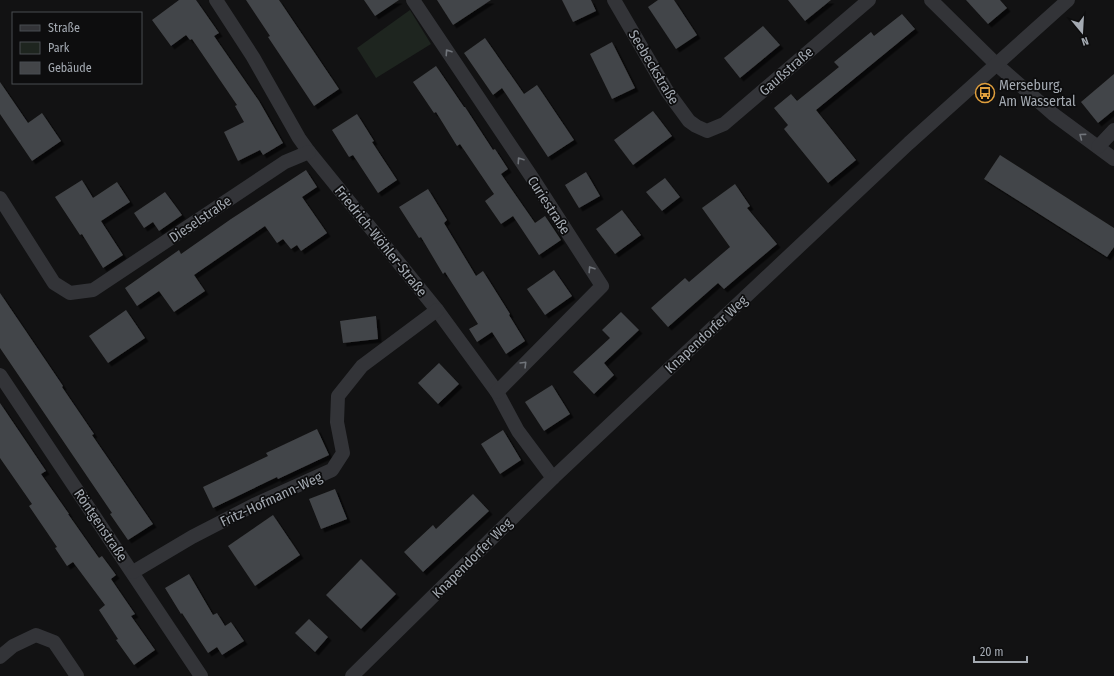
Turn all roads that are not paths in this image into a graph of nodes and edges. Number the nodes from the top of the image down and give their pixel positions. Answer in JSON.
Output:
{"nodes":[{"id":1,"x":216,"y":0,"type":"edge"},
{"id":2,"x":413,"y":0,"type":"edge"},
{"id":3,"x":614,"y":0,"type":"edge"},
{"id":4,"x":869,"y":0,"type":"edge"},
{"id":5,"x":931,"y":0,"type":"edge"},
{"id":6,"x":1068,"y":0,"type":"edge"},
{"id":7,"x":996,"y":64,"type":"junction"},
{"id":8,"x":699,"y":129,"type":"joint"},
{"id":9,"x":1114,"y":130,"type":"edge"},
{"id":10,"x":1098,"y":148,"type":"junction"},
{"id":11,"x":309,"y":152,"type":"junction"},
{"id":12,"x":1114,"y":159,"type":"edge"},
{"id":13,"x":0,"y":198,"type":"edge"},
{"id":14,"x":437,"y":310,"type":"junction"},
{"id":15,"x":0,"y":374,"type":"edge"},
{"id":16,"x":497,"y":392,"type":"junction"},
{"id":17,"x":553,"y":478,"type":"junction"},
{"id":18,"x":133,"y":572,"type":"junction"},
{"id":19,"x":0,"y":656,"type":"edge"},
{"id":20,"x":77,"y":676,"type":"edge"},
{"id":21,"x":201,"y":676,"type":"edge"},
{"id":22,"x":352,"y":676,"type":"edge"}],
"edges":[{"from":1,"to":11,"type":"street","name":"Friedrich-Wöhler-Straße"},
{"from":16,"to":2,"type":"street","name":"Curiestraße","one_way":true},
{"from":3,"to":8,"type":"street","name":"Seebeckstraße"},
{"from":4,"to":8,"type":"street","name":"Gaußstraße"},
{"from":5,"to":7,"type":"street"},
{"from":6,"to":7,"type":"street","name":"Knapendorfer Weg"},
{"from":10,"to":7,"type":"street","one_way":true},
{"from":7,"to":17,"type":"street","name":"Knapendorfer Weg"},
{"from":9,"to":10,"type":"street"},
{"from":10,"to":12,"type":"street"},
{"from":11,"to":13,"type":"street","name":"Dieselstraße"},
{"from":11,"to":14,"type":"street","name":"Friedrich-Wöhler-Straße"},
{"from":14,"to":16,"type":"street","name":"Friedrich-Wöhler-Straße"},
{"from":14,"to":18,"type":"street","name":"Fritz-Hofmann-Weg"},
{"from":15,"to":18,"type":"street","name":"Röntgenstraße"},
{"from":16,"to":17,"type":"street","name":"Friedrich-Wöhler-Straße"},
{"from":17,"to":22,"type":"street","name":"Knapendorfer Weg"},
{"from":18,"to":21,"type":"street","name":"Röntgenstraße"},
{"from":19,"to":20,"type":"street"}]}
